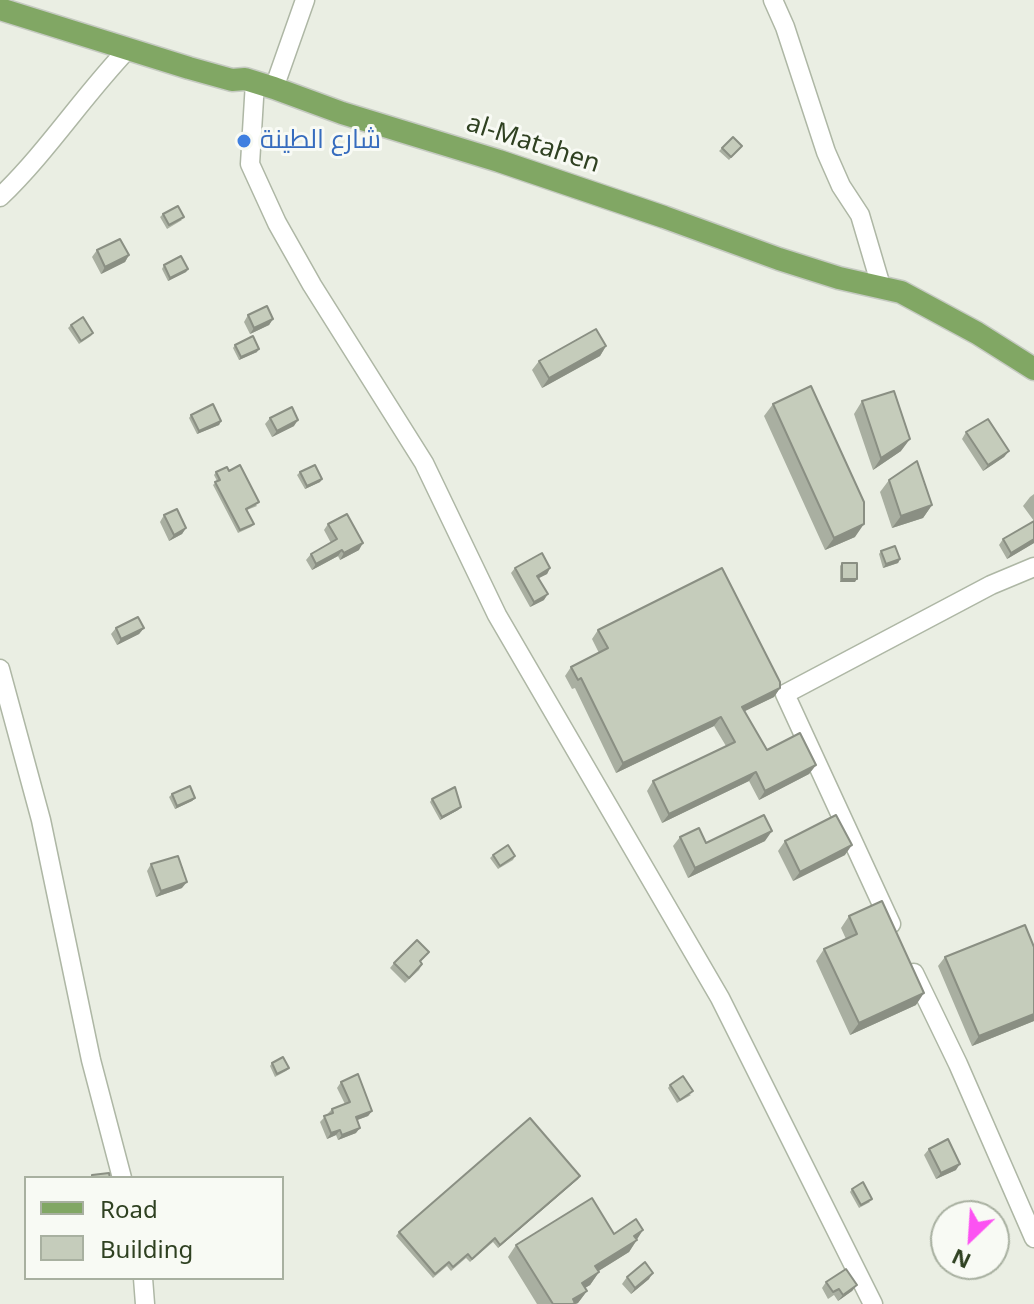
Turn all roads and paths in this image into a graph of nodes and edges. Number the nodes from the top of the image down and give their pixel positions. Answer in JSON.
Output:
{"nodes":[{"id":1,"x":305,"y":0,"type":"edge"},
{"id":2,"x":773,"y":0,"type":"edge"},
{"id":3,"x":0,"y":9,"type":"edge"},
{"id":4,"x":128,"y":49,"type":"junction"},
{"id":5,"x":264,"y":85,"type":"junction"},
{"id":6,"x":0,"y":197,"type":"edge"},
{"id":7,"x":881,"y":286,"type":"junction"},
{"id":8,"x":1034,"y":369,"type":"edge"},
{"id":9,"x":1034,"y":567,"type":"edge"},
{"id":10,"x":0,"y":669,"type":"edge"},
{"id":11,"x":121,"y":1176,"type":"edge"},
{"id":12,"x":1034,"y":1238,"type":"edge"},
{"id":13,"x":143,"y":1280,"type":"edge"},
{"id":14,"x":145,"y":1304,"type":"edge"},
{"id":15,"x":873,"y":1304,"type":"edge"}],
"edges":[{"from":1,"to":5,"type":"street"},
{"from":2,"to":7,"type":"street"},
{"from":3,"to":4,"type":"main road","name":"al-Matahen"},
{"from":4,"to":5,"type":"main road","name":"al-Matahen"},
{"from":4,"to":6,"type":"street"},
{"from":5,"to":7,"type":"main road","name":"al-Matahen"},
{"from":5,"to":15,"type":"street"},
{"from":7,"to":8,"type":"main road","name":"al-Matahen"},
{"from":9,"to":12,"type":"street"},
{"from":10,"to":11,"type":"street"},
{"from":13,"to":14,"type":"street"}]}
